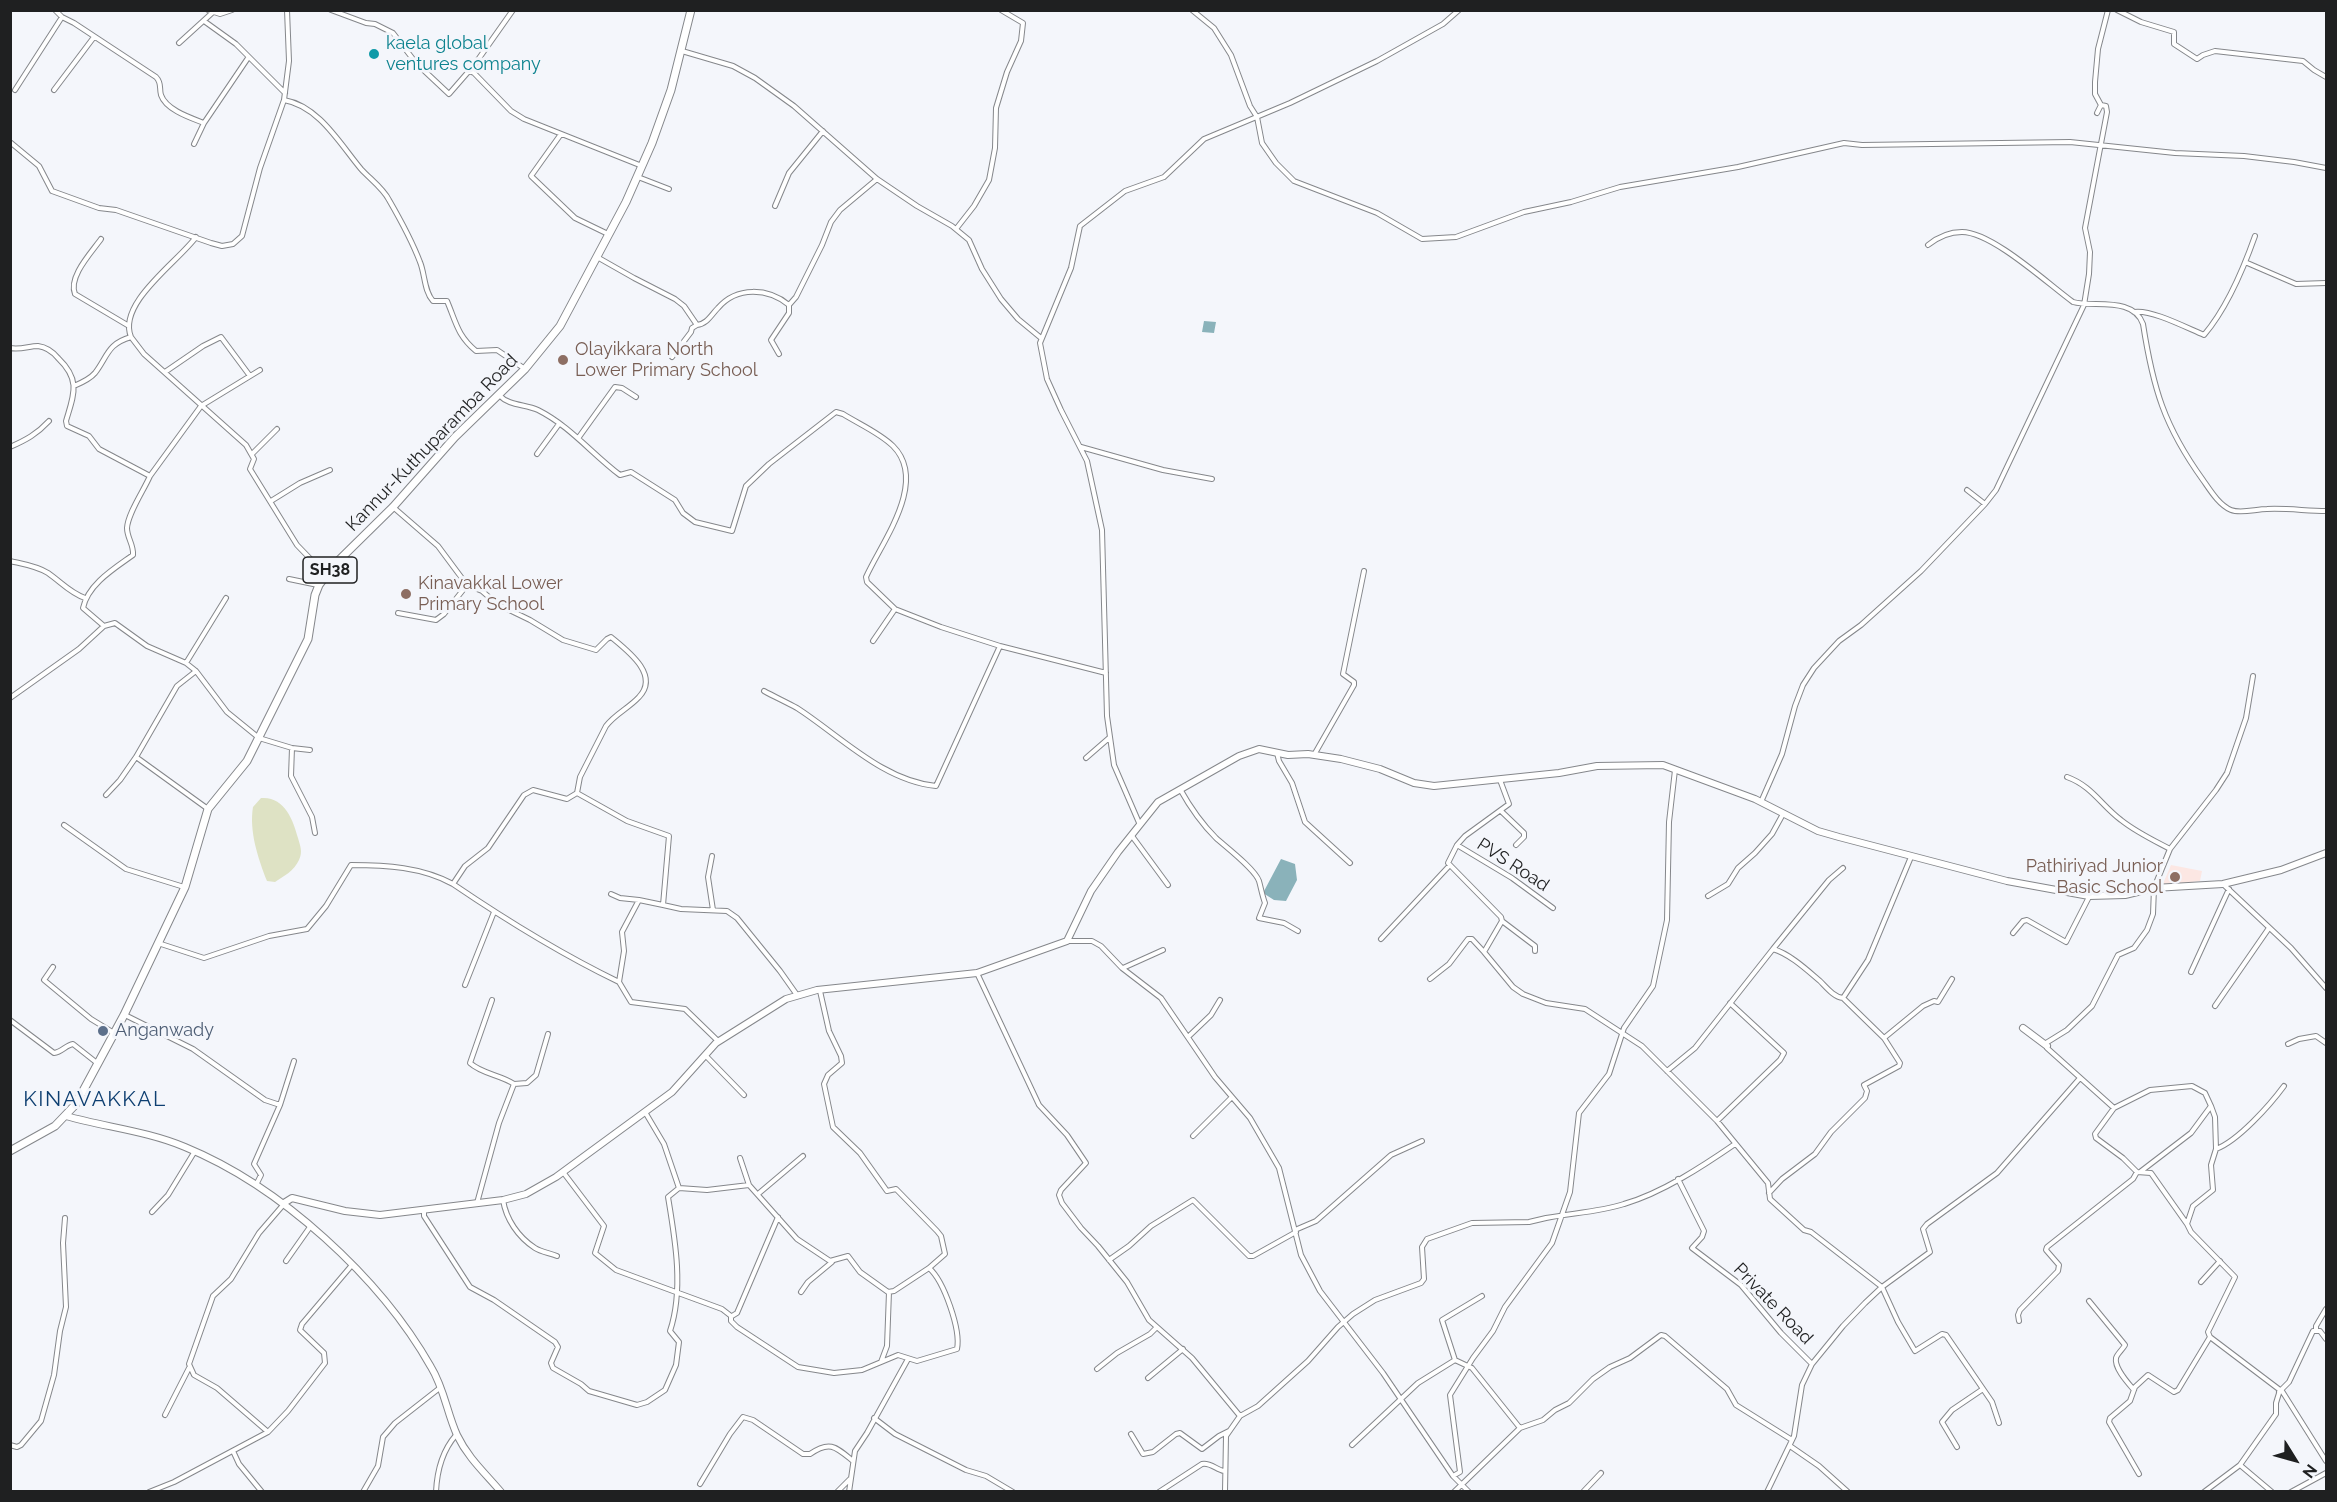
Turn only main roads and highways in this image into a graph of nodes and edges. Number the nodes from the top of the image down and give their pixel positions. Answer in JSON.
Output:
{"nodes":[{"id":1,"x":691,"y":10,"type":"edge"},
{"id":2,"x":2326,"y":853,"type":"edge"},
{"id":3,"x":2023,"y":1028,"type":"dead end"},
{"id":4,"x":2047,"y":1046,"type":"road end"},
{"id":5,"x":66,"y":1116,"type":"junction"},
{"id":6,"x":10,"y":1151,"type":"edge"},
{"id":7,"x":284,"y":1203,"type":"junction"},
{"id":8,"x":501,"y":1491,"type":"edge"}],
"edges":[{"from":1,"to":5,"type":"main road","name":"Kannur-Kuthuparamba Road","number":"SH38"},
{"from":2,"to":7,"type":"main road"},
{"from":3,"to":4,"type":"main road"},
{"from":5,"to":6,"type":"main road","name":"Kannur-Kuthuparamba Road","number":"SH38"},
{"from":5,"to":7,"type":"main road"},
{"from":7,"to":8,"type":"main road"}]}
